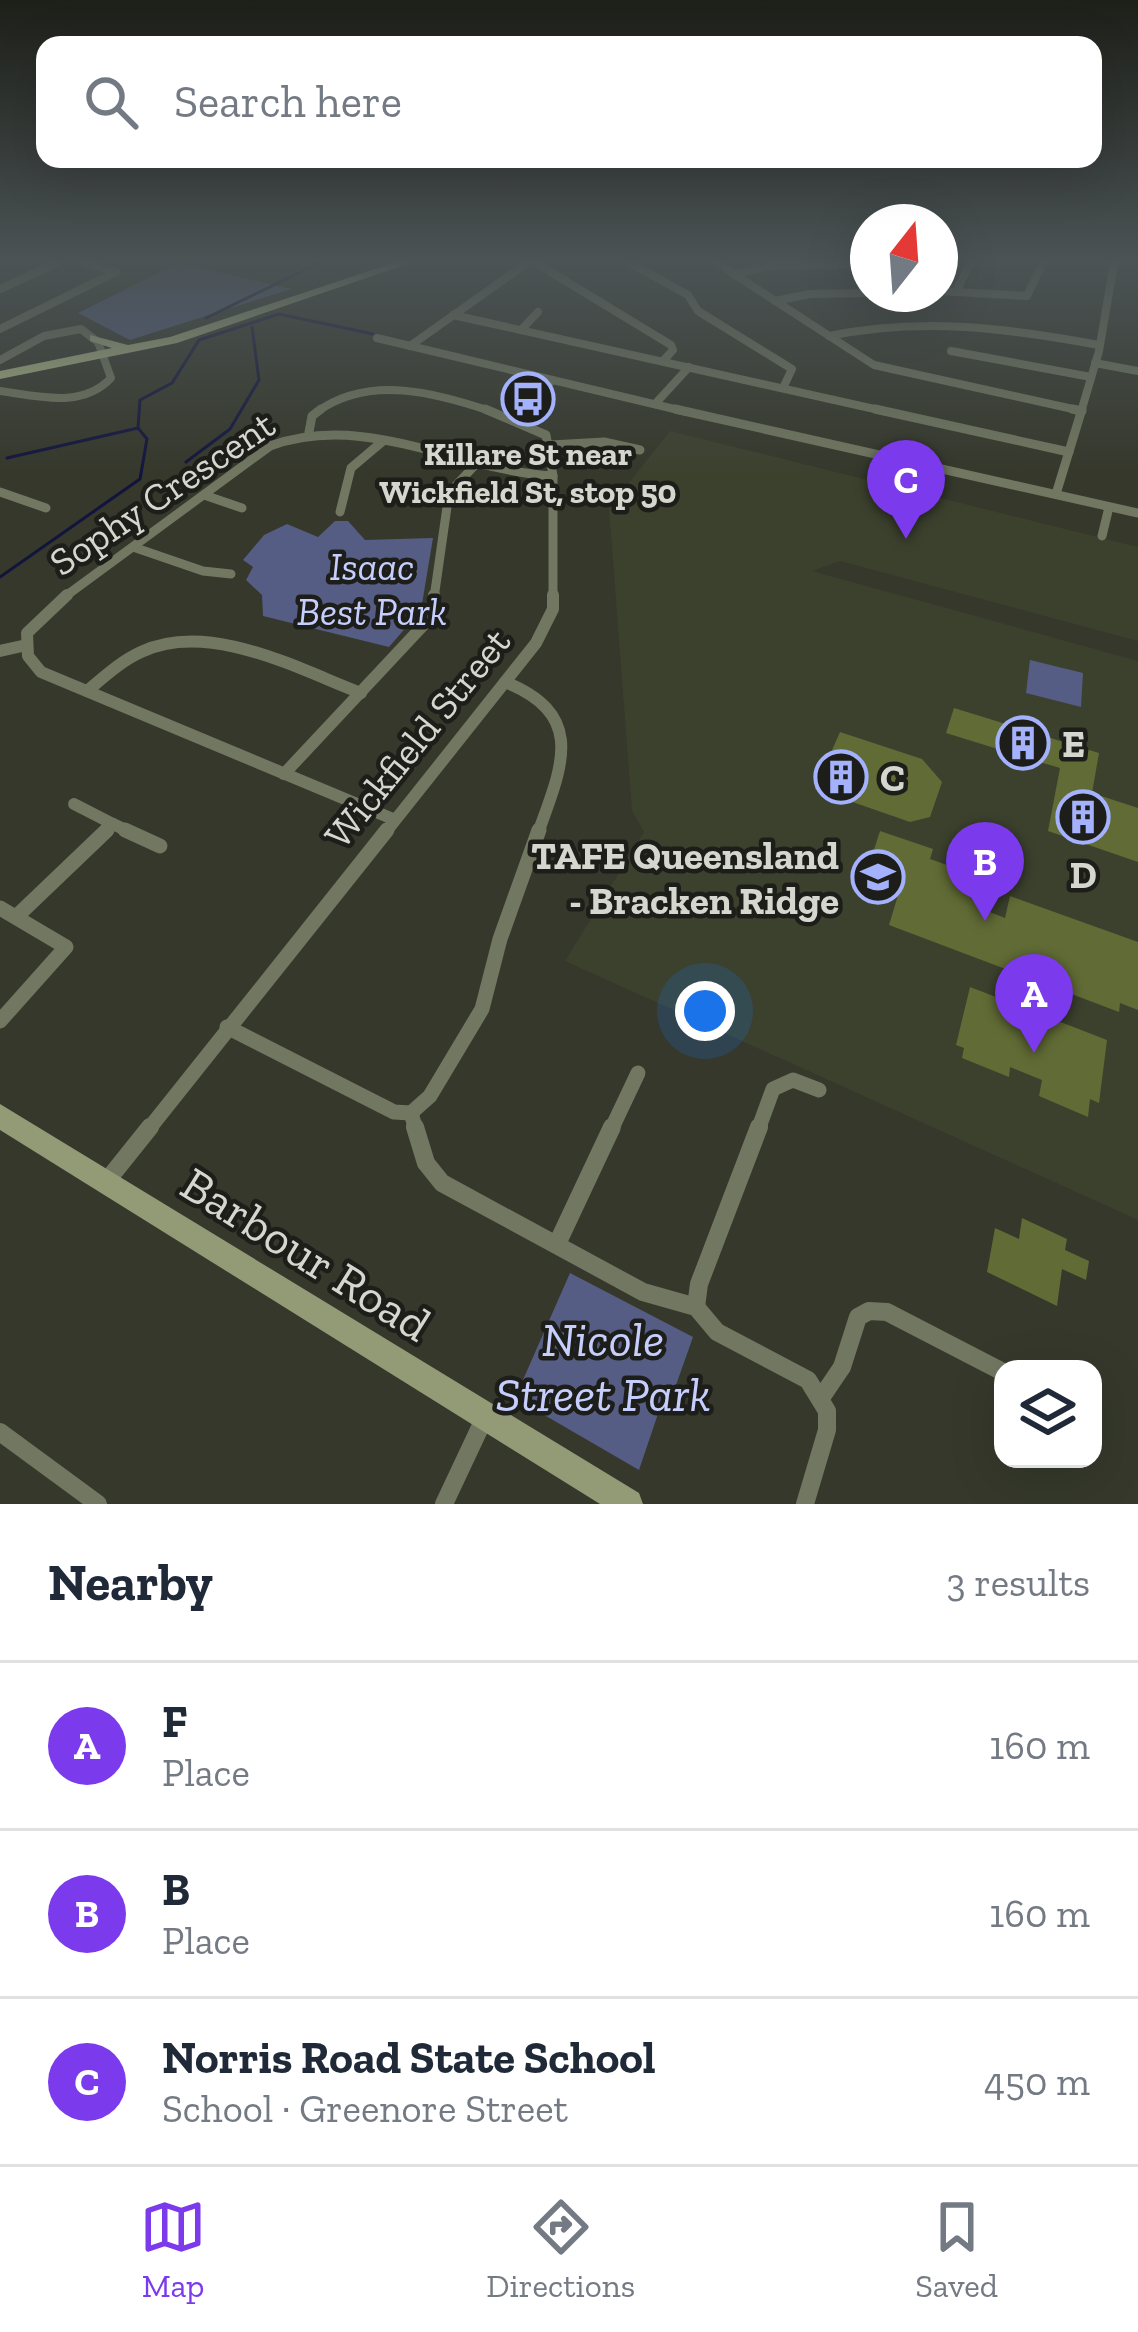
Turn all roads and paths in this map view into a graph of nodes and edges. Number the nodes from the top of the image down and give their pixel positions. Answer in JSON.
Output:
{"nodes":[{"id":1,"x":60,"y":333,"type":"edge"},
{"id":2,"x":84,"y":333,"type":"edge"},
{"id":3,"x":177,"y":333,"type":"edge"},
{"id":4,"x":189,"y":333,"type":"edge"},
{"id":5,"x":428,"y":333,"type":"edge"},
{"id":6,"x":536,"y":333,"type":"edge"},
{"id":7,"x":651,"y":333,"type":"edge"},
{"id":8,"x":734,"y":333,"type":"edge"},
{"id":9,"x":825,"y":333,"type":"edge"},
{"id":10,"x":841,"y":333,"type":"edge"},
{"id":11,"x":1032,"y":333,"type":"edge"},
{"id":12,"x":1102,"y":333,"type":"edge"},
{"id":13,"x":829,"y":336,"type":"junction"},
{"id":14,"x":377,"y":338,"type":"dead end"},
{"id":15,"x":410,"y":346,"type":"junction"},
{"id":16,"x":1100,"y":346,"type":"junction"},
{"id":17,"x":952,"y":351,"type":"dead end"},
{"id":18,"x":102,"y":355,"type":"junction"},
{"id":19,"x":0,"y":360,"type":"edge"},
{"id":20,"x":72,"y":361,"type":"junction"},
{"id":21,"x":663,"y":361,"type":"junction"},
{"id":22,"x":1095,"y":363,"type":"junction"},
{"id":23,"x":689,"y":367,"type":"junction"},
{"id":24,"x":1138,"y":371,"type":"edge"},
{"id":25,"x":0,"y":372,"type":"edge"},
{"id":26,"x":1090,"y":377,"type":"junction"},
{"id":27,"x":553,"y":380,"type":"junction"},
{"id":28,"x":783,"y":388,"type":"junction"},
{"id":29,"x":0,"y":391,"type":"edge"},
{"id":30,"x":656,"y":404,"type":"junction"},
{"id":31,"x":1082,"y":411,"type":"junction"},
{"id":32,"x":512,"y":419,"type":"junction"},
{"id":33,"x":309,"y":432,"type":"junction"},
{"id":34,"x":383,"y":441,"type":"junction"},
{"id":35,"x":551,"y":445,"type":"junction"},
{"id":36,"x":640,"y":449,"type":"dead end"},
{"id":37,"x":1069,"y":452,"type":"junction"},
{"id":38,"x":475,"y":465,"type":"junction"},
{"id":39,"x":553,"y":476,"type":"junction"},
{"id":40,"x":0,"y":492,"type":"edge"},
{"id":41,"x":1056,"y":494,"type":"junction"},
{"id":42,"x":204,"y":495,"type":"junction"},
{"id":43,"x":1109,"y":507,"type":"junction"},
{"id":44,"x":46,"y":508,"type":"dead end"},
{"id":45,"x":242,"y":508,"type":"dead end"},
{"id":46,"x":340,"y":512,"type":"dead end"},
{"id":47,"x":1138,"y":514,"type":"edge"},
{"id":48,"x":1102,"y":536,"type":"dead end"},
{"id":49,"x":133,"y":547,"type":"junction"},
{"id":50,"x":231,"y":574,"type":"dead end"},
{"id":51,"x":22,"y":646,"type":"junction"},
{"id":52,"x":0,"y":650,"type":"edge"},
{"id":53,"x":505,"y":682,"type":"junction"},
{"id":54,"x":87,"y":691,"type":"junction"},
{"id":55,"x":362,"y":693,"type":"junction"},
{"id":56,"x":284,"y":774,"type":"junction"},
{"id":57,"x":74,"y":805,"type":"dead end"},
{"id":58,"x":393,"y":819,"type":"junction"},
{"id":59,"x":113,"y":824,"type":"junction"},
{"id":60,"x":160,"y":846,"type":"dead end"},
{"id":61,"x":0,"y":908,"type":"edge"},
{"id":62,"x":16,"y":917,"type":"junction"},
{"id":63,"x":0,"y":1021,"type":"edge"},
{"id":64,"x":227,"y":1027,"type":"junction"},
{"id":65,"x":638,"y":1073,"type":"dead end"},
{"id":66,"x":819,"y":1090,"type":"dead end"},
{"id":67,"x":411,"y":1113,"type":"junction"},
{"id":68,"x":0,"y":1116,"type":"edge"},
{"id":69,"x":106,"y":1182,"type":"junction"},
{"id":70,"x":557,"y":1244,"type":"junction"},
{"id":71,"x":696,"y":1306,"type":"junction"},
{"id":72,"x":994,"y":1367,"type":"edge"},
{"id":73,"x":821,"y":1397,"type":"junction"},
{"id":74,"x":484,"y":1418,"type":"junction"},
{"id":75,"x":0,"y":1432,"type":"edge"},
{"id":76,"x":98,"y":1504,"type":"edge"},
{"id":77,"x":444,"y":1504,"type":"edge"},
{"id":78,"x":628,"y":1504,"type":"edge"},
{"id":79,"x":805,"y":1504,"type":"edge"}],
"edges":[{"from":1,"to":19,"type":"street"},
{"from":2,"to":18,"type":"street"},
{"from":3,"to":18,"type":"main road"},
{"from":4,"to":18,"type":"main road"},
{"from":5,"to":15,"type":"street"},
{"from":6,"to":21,"type":"street"},
{"from":7,"to":21,"type":"street"},
{"from":8,"to":28,"type":"street"},
{"from":9,"to":13,"type":"street"},
{"from":10,"to":13,"type":"street"},
{"from":11,"to":16,"type":"street"},
{"from":12,"to":16,"type":"street"},
{"from":13,"to":31,"type":"street"},
{"from":14,"to":15,"type":"street"},
{"from":15,"to":27,"type":"street"},
{"from":16,"to":22,"type":"street"},
{"from":17,"to":26,"type":"street"},
{"from":18,"to":20,"type":"main road"},
{"from":18,"to":20,"type":"main road"},
{"from":18,"to":29,"type":"street"},
{"from":20,"to":25,"type":"main road"},
{"from":21,"to":23,"type":"street"},
{"from":22,"to":24,"type":"street"},
{"from":22,"to":26,"type":"street"},
{"from":23,"to":28,"type":"street"},
{"from":23,"to":30,"type":"street"},
{"from":26,"to":31,"type":"street"},
{"from":27,"to":30,"type":"street"},
{"from":27,"to":32,"type":"street"},
{"from":28,"to":37,"type":"street"},
{"from":30,"to":41,"type":"street"},
{"from":31,"to":37,"type":"street"},
{"from":32,"to":33,"type":"street"},
{"from":32,"to":35,"type":"street"},
{"from":33,"to":34,"type":"street","name":"Sophy Crescent"},
{"from":33,"to":42,"type":"street","name":"Sophy Crescent"},
{"from":34,"to":38,"type":"street","name":"Sophy Crescent"},
{"from":34,"to":46,"type":"street"},
{"from":35,"to":36,"type":"street"},
{"from":35,"to":39,"type":"street","name":"Wickfield Street"},
{"from":37,"to":41,"type":"street"},
{"from":38,"to":39,"type":"street","name":"Sophy Crescent"},
{"from":38,"to":55,"type":"street"},
{"from":39,"to":53,"type":"street","name":"Wickfield Street"},
{"from":40,"to":44,"type":"street"},
{"from":41,"to":43,"type":"street"},
{"from":42,"to":45,"type":"street"},
{"from":42,"to":49,"type":"street","name":"Sophy Crescent"},
{"from":43,"to":47,"type":"street"},
{"from":43,"to":48,"type":"street"},
{"from":49,"to":50,"type":"street"},
{"from":49,"to":51,"type":"street","name":"Sophy Crescent"},
{"from":51,"to":52,"type":"street"},
{"from":51,"to":54,"type":"street"},
{"from":53,"to":58,"type":"street","name":"Wickfield Street"},
{"from":53,"to":67,"type":"street"},
{"from":54,"to":55,"type":"street"},
{"from":54,"to":56,"type":"street"},
{"from":55,"to":56,"type":"street"},
{"from":56,"to":58,"type":"street"},
{"from":57,"to":59,"type":"street"},
{"from":58,"to":64,"type":"street","name":"Wickfield Street"},
{"from":59,"to":60,"type":"street"},
{"from":59,"to":62,"type":"street"},
{"from":61,"to":62,"type":"street"},
{"from":62,"to":63,"type":"street"},
{"from":64,"to":67,"type":"street"},
{"from":64,"to":69,"type":"street","name":"Wickfield Street"},
{"from":65,"to":70,"type":"street"},
{"from":66,"to":71,"type":"street"},
{"from":67,"to":70,"type":"street"},
{"from":68,"to":69,"type":"street","name":"Barbour Road"},
{"from":69,"to":74,"type":"street","name":"Barbour Road"},
{"from":70,"to":71,"type":"street"},
{"from":71,"to":73,"type":"street"},
{"from":72,"to":73,"type":"street"},
{"from":73,"to":79,"type":"street"},
{"from":74,"to":77,"type":"street"},
{"from":74,"to":78,"type":"street","name":"Barbour Road"},
{"from":75,"to":76,"type":"street"}]}
